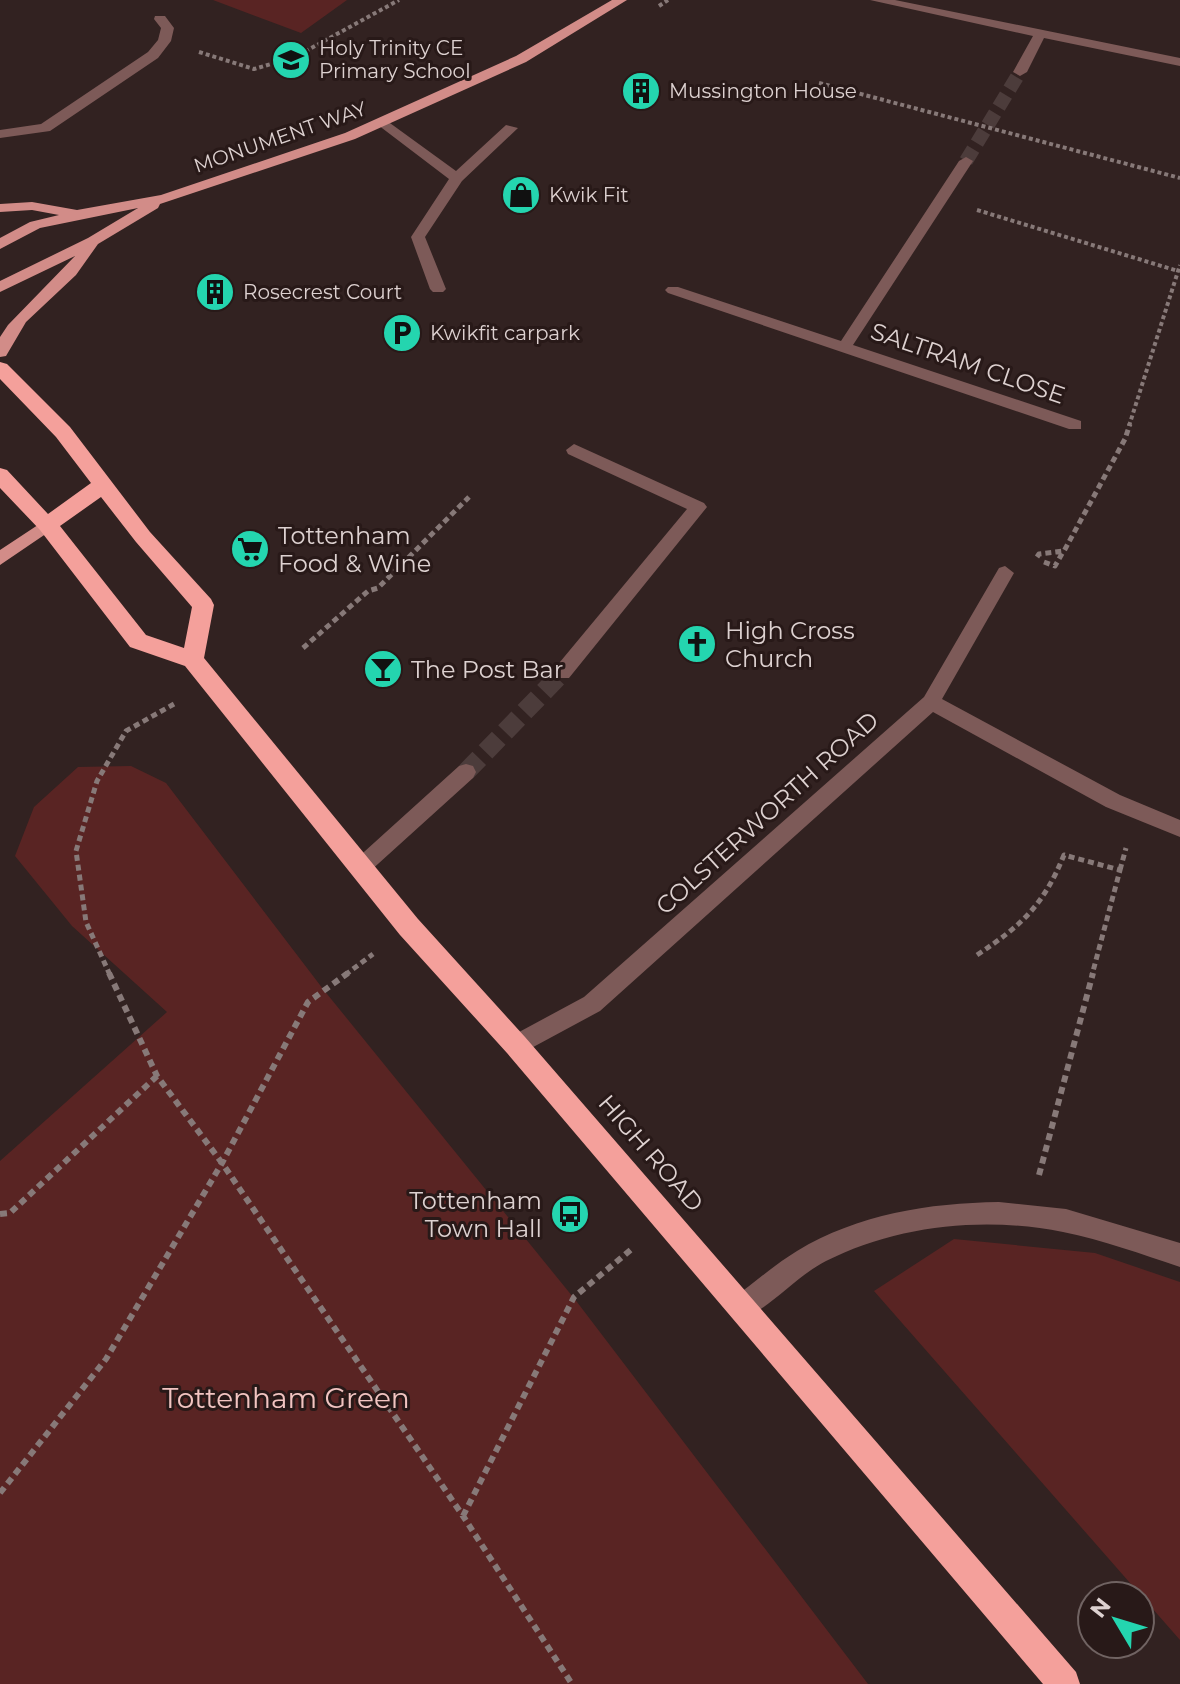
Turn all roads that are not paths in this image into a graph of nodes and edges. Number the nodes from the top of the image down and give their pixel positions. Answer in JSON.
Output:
{"nodes":[{"id":1,"x":621,"y":0,"type":"edge"},
{"id":2,"x":876,"y":0,"type":"edge"},
{"id":3,"x":160,"y":19,"type":"dead end"},
{"id":4,"x":1040,"y":34,"type":"junction"},
{"id":5,"x":1180,"y":62,"type":"edge"},
{"id":6,"x":1020,"y":72,"type":"tunnel mouth"},
{"id":7,"x":383,"y":122,"type":"junction"},
{"id":8,"x":511,"y":128,"type":"dead end"},
{"id":9,"x":0,"y":134,"type":"edge"},
{"id":10,"x":966,"y":161,"type":"tunnel mouth"},
{"id":11,"x":457,"y":178,"type":"junction"},
{"id":12,"x":164,"y":199,"type":"junction"},
{"id":13,"x":0,"y":208,"type":"edge"},
{"id":14,"x":79,"y":214,"type":"junction"},
{"id":15,"x":93,"y":241,"type":"junction"},
{"id":16,"x":0,"y":244,"type":"edge"},
{"id":17,"x":0,"y":287,"type":"edge"},
{"id":18,"x":438,"y":289,"type":"dead end"},
{"id":19,"x":673,"y":290,"type":"dead end"},
{"id":20,"x":845,"y":346,"type":"junction"},
{"id":21,"x":0,"y":352,"type":"edge"},
{"id":22,"x":0,"y":368,"type":"edge"},
{"id":23,"x":1075,"y":425,"type":"dead end"},
{"id":24,"x":574,"y":450,"type":"dead end"},
{"id":25,"x":0,"y":475,"type":"edge"},
{"id":26,"x":103,"y":485,"type":"junction"},
{"id":27,"x":47,"y":525,"type":"junction"},
{"id":28,"x":0,"y":559,"type":"edge"},
{"id":29,"x":1005,"y":573,"type":"dead end"},
{"id":30,"x":193,"y":660,"type":"junction"},
{"id":31,"x":562,"y":673,"type":"tunnel mouth"},
{"id":32,"x":931,"y":702,"type":"junction"},
{"id":33,"x":466,"y":772,"type":"tunnel mouth"},
{"id":34,"x":1180,"y":829,"type":"edge"},
{"id":35,"x":361,"y":867,"type":"junction"},
{"id":36,"x":516,"y":1045,"type":"junction"},
{"id":37,"x":1180,"y":1255,"type":"edge"},
{"id":38,"x":741,"y":1308,"type":"junction"},
{"id":39,"x":1064,"y":1684,"type":"edge"}],
"edges":[{"from":1,"to":7,"type":"main road","name":"MONUMENT WAY"},
{"from":2,"to":4,"type":"street"},
{"from":3,"to":9,"type":"street"},
{"from":4,"to":5,"type":"street"},
{"from":4,"to":6,"type":"street"},
{"from":7,"to":11,"type":"street"},
{"from":7,"to":12,"type":"main road","name":"MONUMENT WAY"},
{"from":8,"to":11,"type":"street"},
{"from":10,"to":20,"type":"street","name":"SALTRAM CLOSE"},
{"from":11,"to":18,"type":"street"},
{"from":12,"to":14,"type":"main road","name":"MONUMENT WAY"},
{"from":12,"to":15,"type":"main road","name":"MONUMENT WAY"},
{"from":13,"to":14,"type":"main road"},
{"from":14,"to":16,"type":"main road","name":"MONUMENT WAY"},
{"from":15,"to":17,"type":"main road","name":"MONUMENT WAY"},
{"from":15,"to":21,"type":"main road"},
{"from":19,"to":20,"type":"street","name":"SALTRAM CLOSE"},
{"from":20,"to":23,"type":"street","name":"SALTRAM CLOSE"},
{"from":22,"to":26,"type":"highway"},
{"from":24,"to":31,"type":"street"},
{"from":25,"to":27,"type":"highway"},
{"from":26,"to":27,"type":"highway"},
{"from":26,"to":30,"type":"highway"},
{"from":27,"to":28,"type":"main road"},
{"from":27,"to":30,"type":"highway"},
{"from":29,"to":32,"type":"street","name":"COLSTERWORTH ROAD"},
{"from":30,"to":35,"type":"highway","name":"HIGH ROAD"},
{"from":32,"to":34,"type":"street"},
{"from":32,"to":36,"type":"street","name":"COLSTERWORTH ROAD"},
{"from":33,"to":35,"type":"street"},
{"from":35,"to":36,"type":"highway","name":"HIGH ROAD"},
{"from":36,"to":38,"type":"highway","name":"HIGH ROAD"},
{"from":37,"to":38,"type":"street"},
{"from":38,"to":39,"type":"highway","name":"HIGH ROAD"}]}
